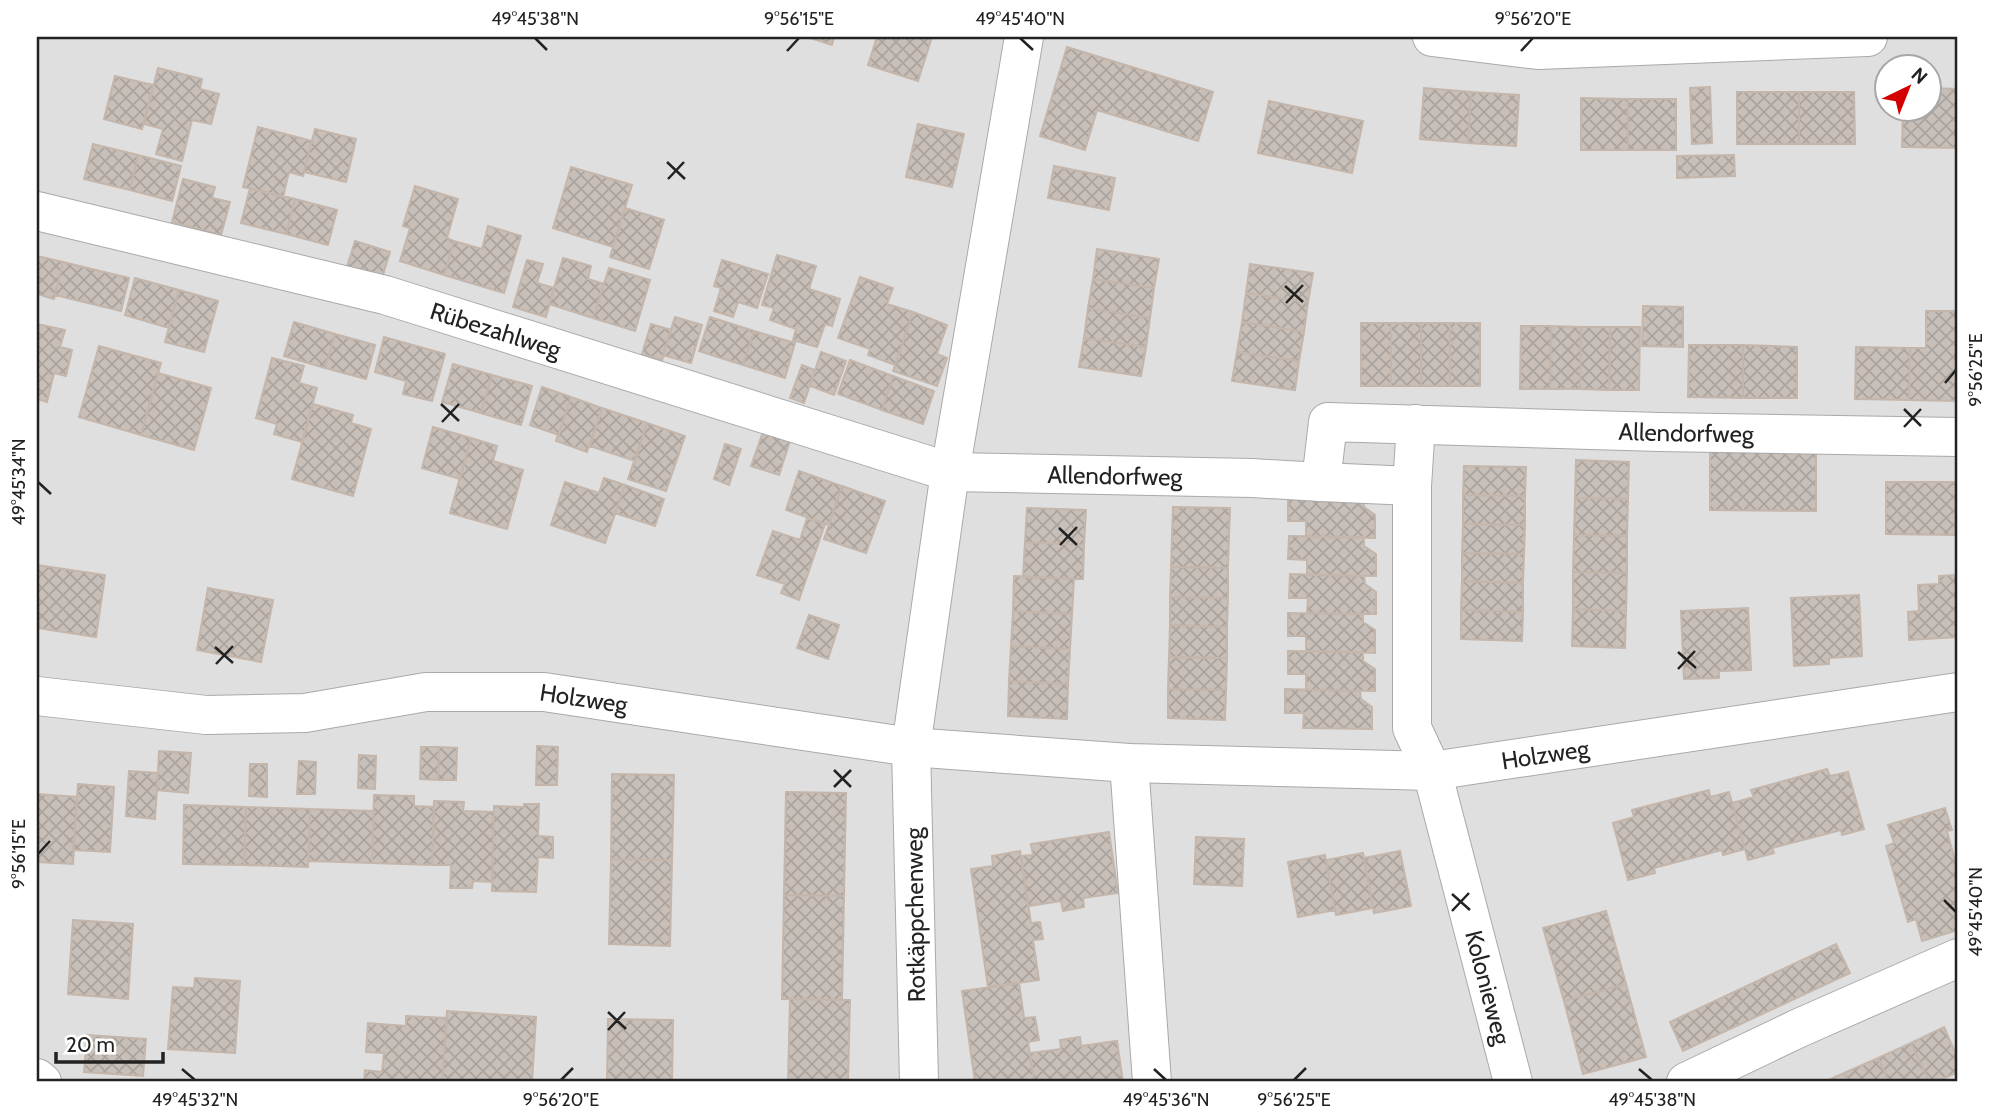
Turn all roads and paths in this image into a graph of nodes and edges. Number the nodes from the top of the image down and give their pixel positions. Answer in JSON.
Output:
{"nodes":[{"id":1,"x":1024,"y":37,"type":"edge"},
{"id":2,"x":1432,"y":37,"type":"edge"},
{"id":3,"x":1868,"y":37,"type":"edge"},
{"id":4,"x":37,"y":211,"type":"edge"},
{"id":5,"x":1416,"y":425,"type":"junction"},
{"id":6,"x":1958,"y":437,"type":"edge"},
{"id":7,"x":950,"y":472,"type":"junction"},
{"id":8,"x":1321,"y":482,"type":"junction"},
{"id":9,"x":1412,"y":486,"type":"junction"},
{"id":10,"x":1958,"y":692,"type":"edge"},
{"id":11,"x":37,"y":696,"type":"edge"},
{"id":12,"x":911,"y":747,"type":"junction"},
{"id":13,"x":1129,"y":763,"type":"junction"},
{"id":14,"x":1432,"y":771,"type":"junction"},
{"id":15,"x":1958,"y":958,"type":"edge"},
{"id":16,"x":37,"y":1078,"type":"edge"},
{"id":17,"x":42,"y":1082,"type":"edge"},
{"id":18,"x":919,"y":1082,"type":"edge"},
{"id":19,"x":1152,"y":1082,"type":"edge"},
{"id":20,"x":1513,"y":1082,"type":"edge"},
{"id":21,"x":1686,"y":1082,"type":"edge"}],
"edges":[{"from":1,"to":7,"type":"street"},
{"from":2,"to":3,"type":"street"},
{"from":4,"to":7,"type":"street","name":"Rübezahlweg"},
{"from":5,"to":6,"type":"street","name":"Allendorfweg"},
{"from":5,"to":8,"type":"street","name":"Allendorfweg"},
{"from":5,"to":9,"type":"street"},
{"from":7,"to":8,"type":"street","name":"Allendorfweg"},
{"from":7,"to":12,"type":"street"},
{"from":8,"to":9,"type":"street","name":"Allendorfweg"},
{"from":9,"to":14,"type":"street"},
{"from":10,"to":14,"type":"street","name":"Holzweg"},
{"from":11,"to":12,"type":"street","name":"Holzweg"},
{"from":12,"to":13,"type":"street","name":"Holzweg"},
{"from":12,"to":18,"type":"street","name":"Rotkäppchenweg"},
{"from":13,"to":14,"type":"street","name":"Holzweg"},
{"from":13,"to":19,"type":"street"},
{"from":14,"to":20,"type":"street","name":"Kolonieweg"},
{"from":15,"to":21,"type":"street"},
{"from":16,"to":17,"type":"street"}]}
